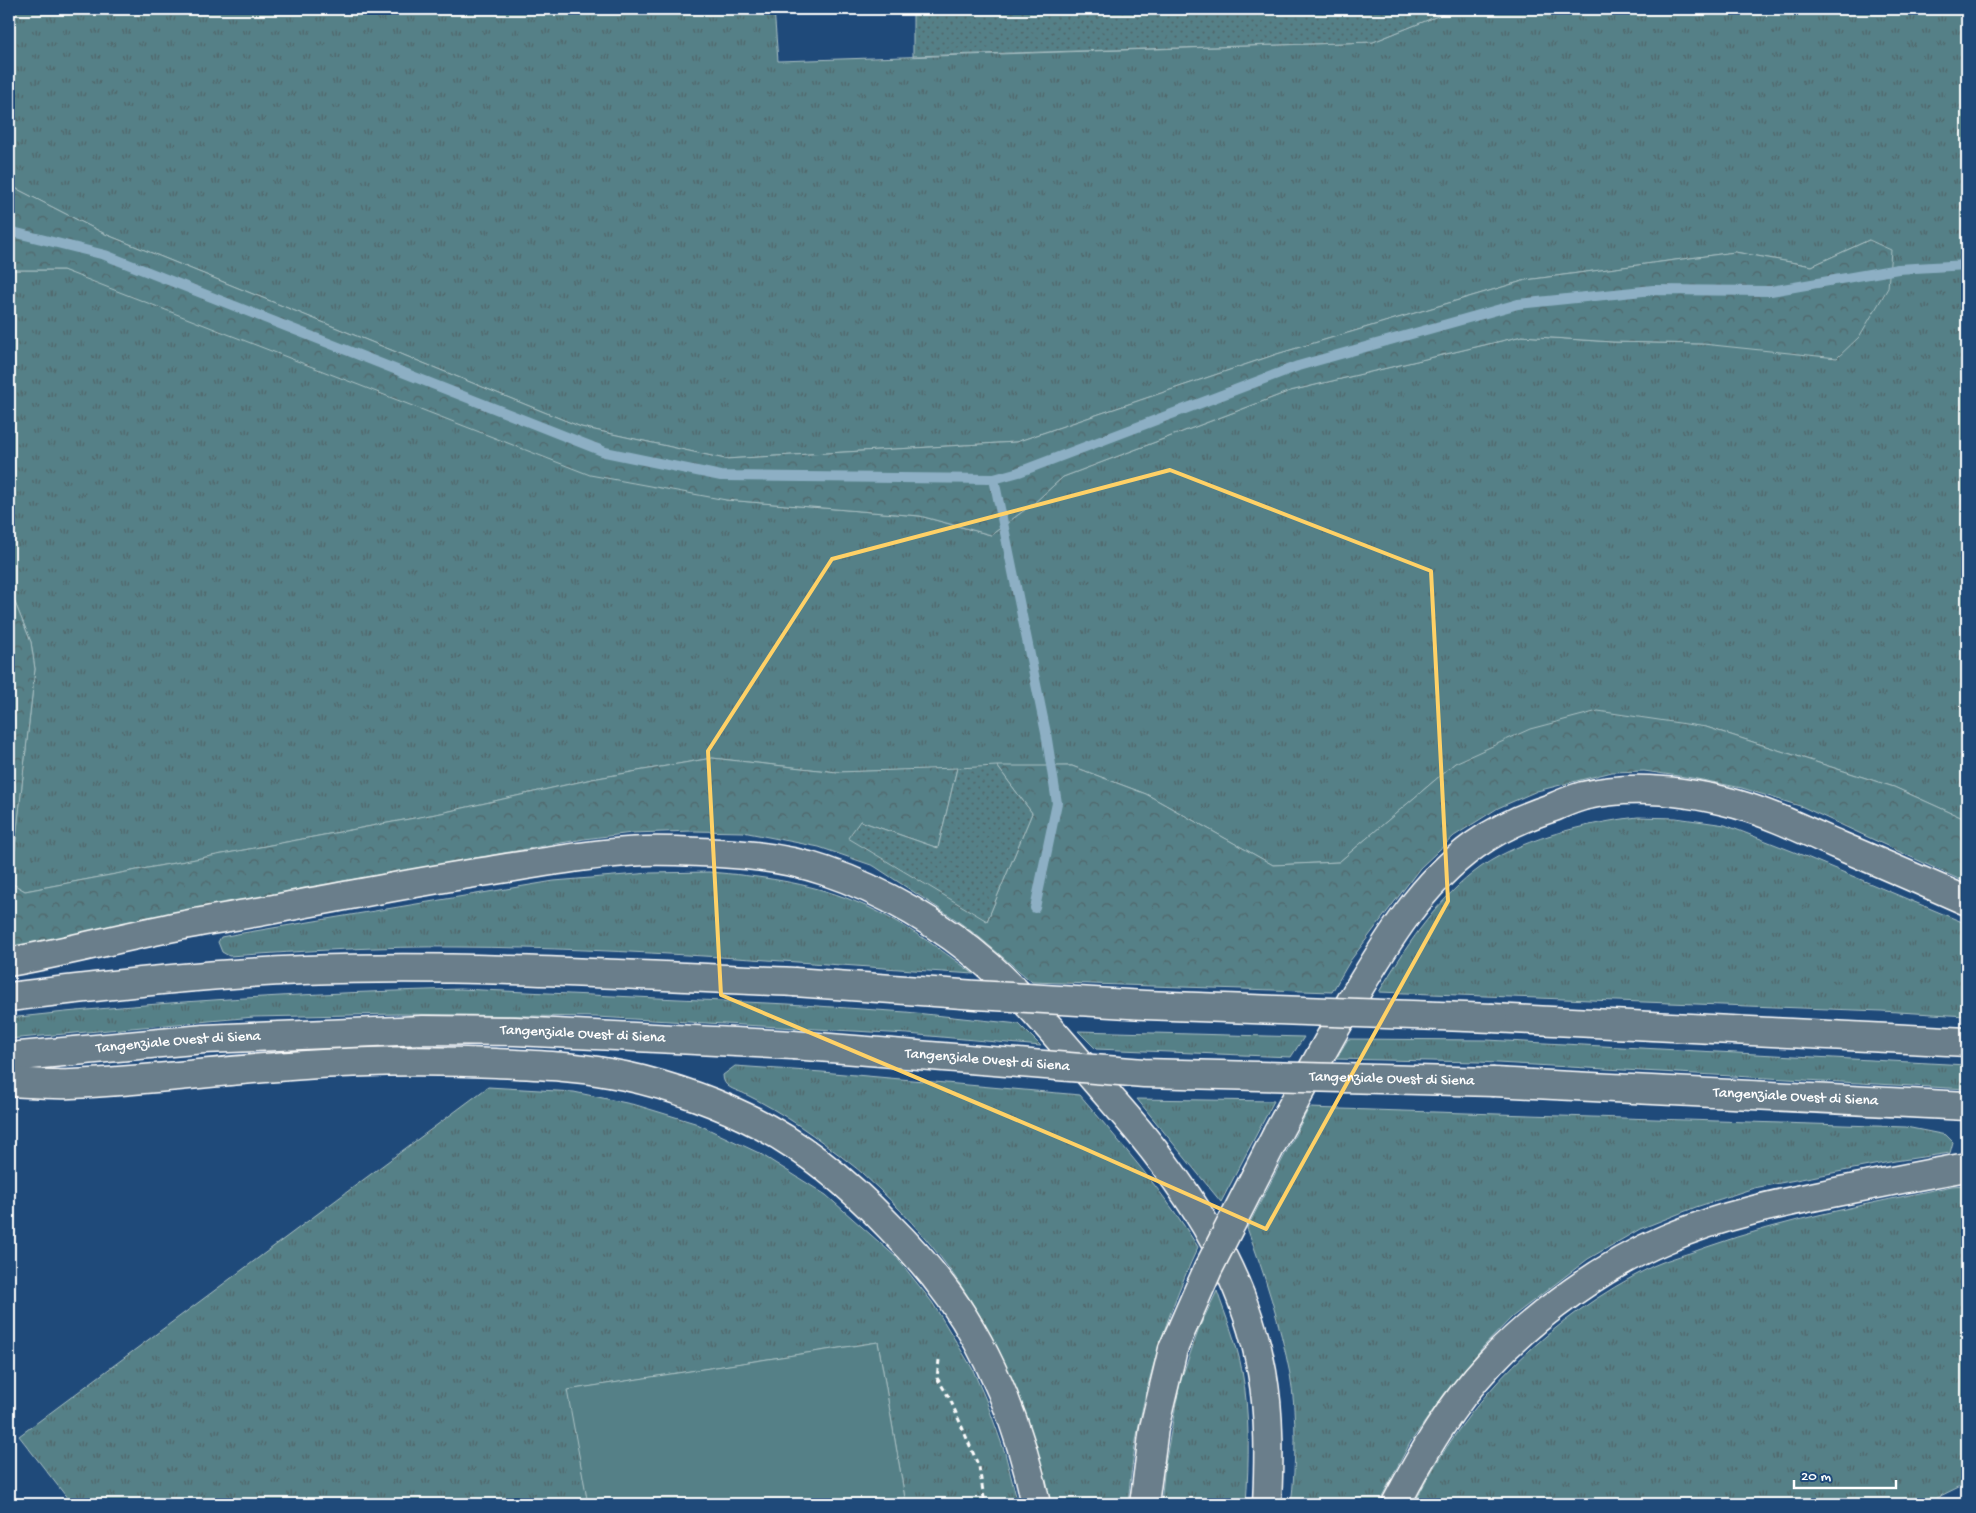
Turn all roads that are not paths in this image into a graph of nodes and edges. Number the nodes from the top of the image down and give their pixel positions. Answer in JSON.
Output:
{"nodes":[{"id":1,"x":1967,"y":901,"type":"edge"},
{"id":2,"x":9,"y":962,"type":"edge"},
{"id":3,"x":9,"y":997,"type":"edge"},
{"id":4,"x":1967,"y":1042,"type":"edge"},
{"id":5,"x":9,"y":1058,"type":"edge"},
{"id":6,"x":9,"y":1082,"type":"edge"},
{"id":7,"x":1967,"y":1106,"type":"edge"},
{"id":8,"x":1967,"y":1167,"type":"edge"},
{"id":9,"x":1036,"y":1504,"type":"edge"},
{"id":10,"x":1144,"y":1504,"type":"edge"},
{"id":11,"x":1267,"y":1504,"type":"edge"},
{"id":12,"x":1396,"y":1504,"type":"edge"}],
"edges":[{"from":1,"to":10,"type":"highway","bridge":true},
{"from":2,"to":11,"type":"highway"},
{"from":3,"to":4,"type":"highway","bridge":true},
{"from":5,"to":7,"type":"highway","name":"Tangenziale Ovest di Siena","bridge":true},
{"from":6,"to":9,"type":"highway"},
{"from":8,"to":12,"type":"highway"}]}
